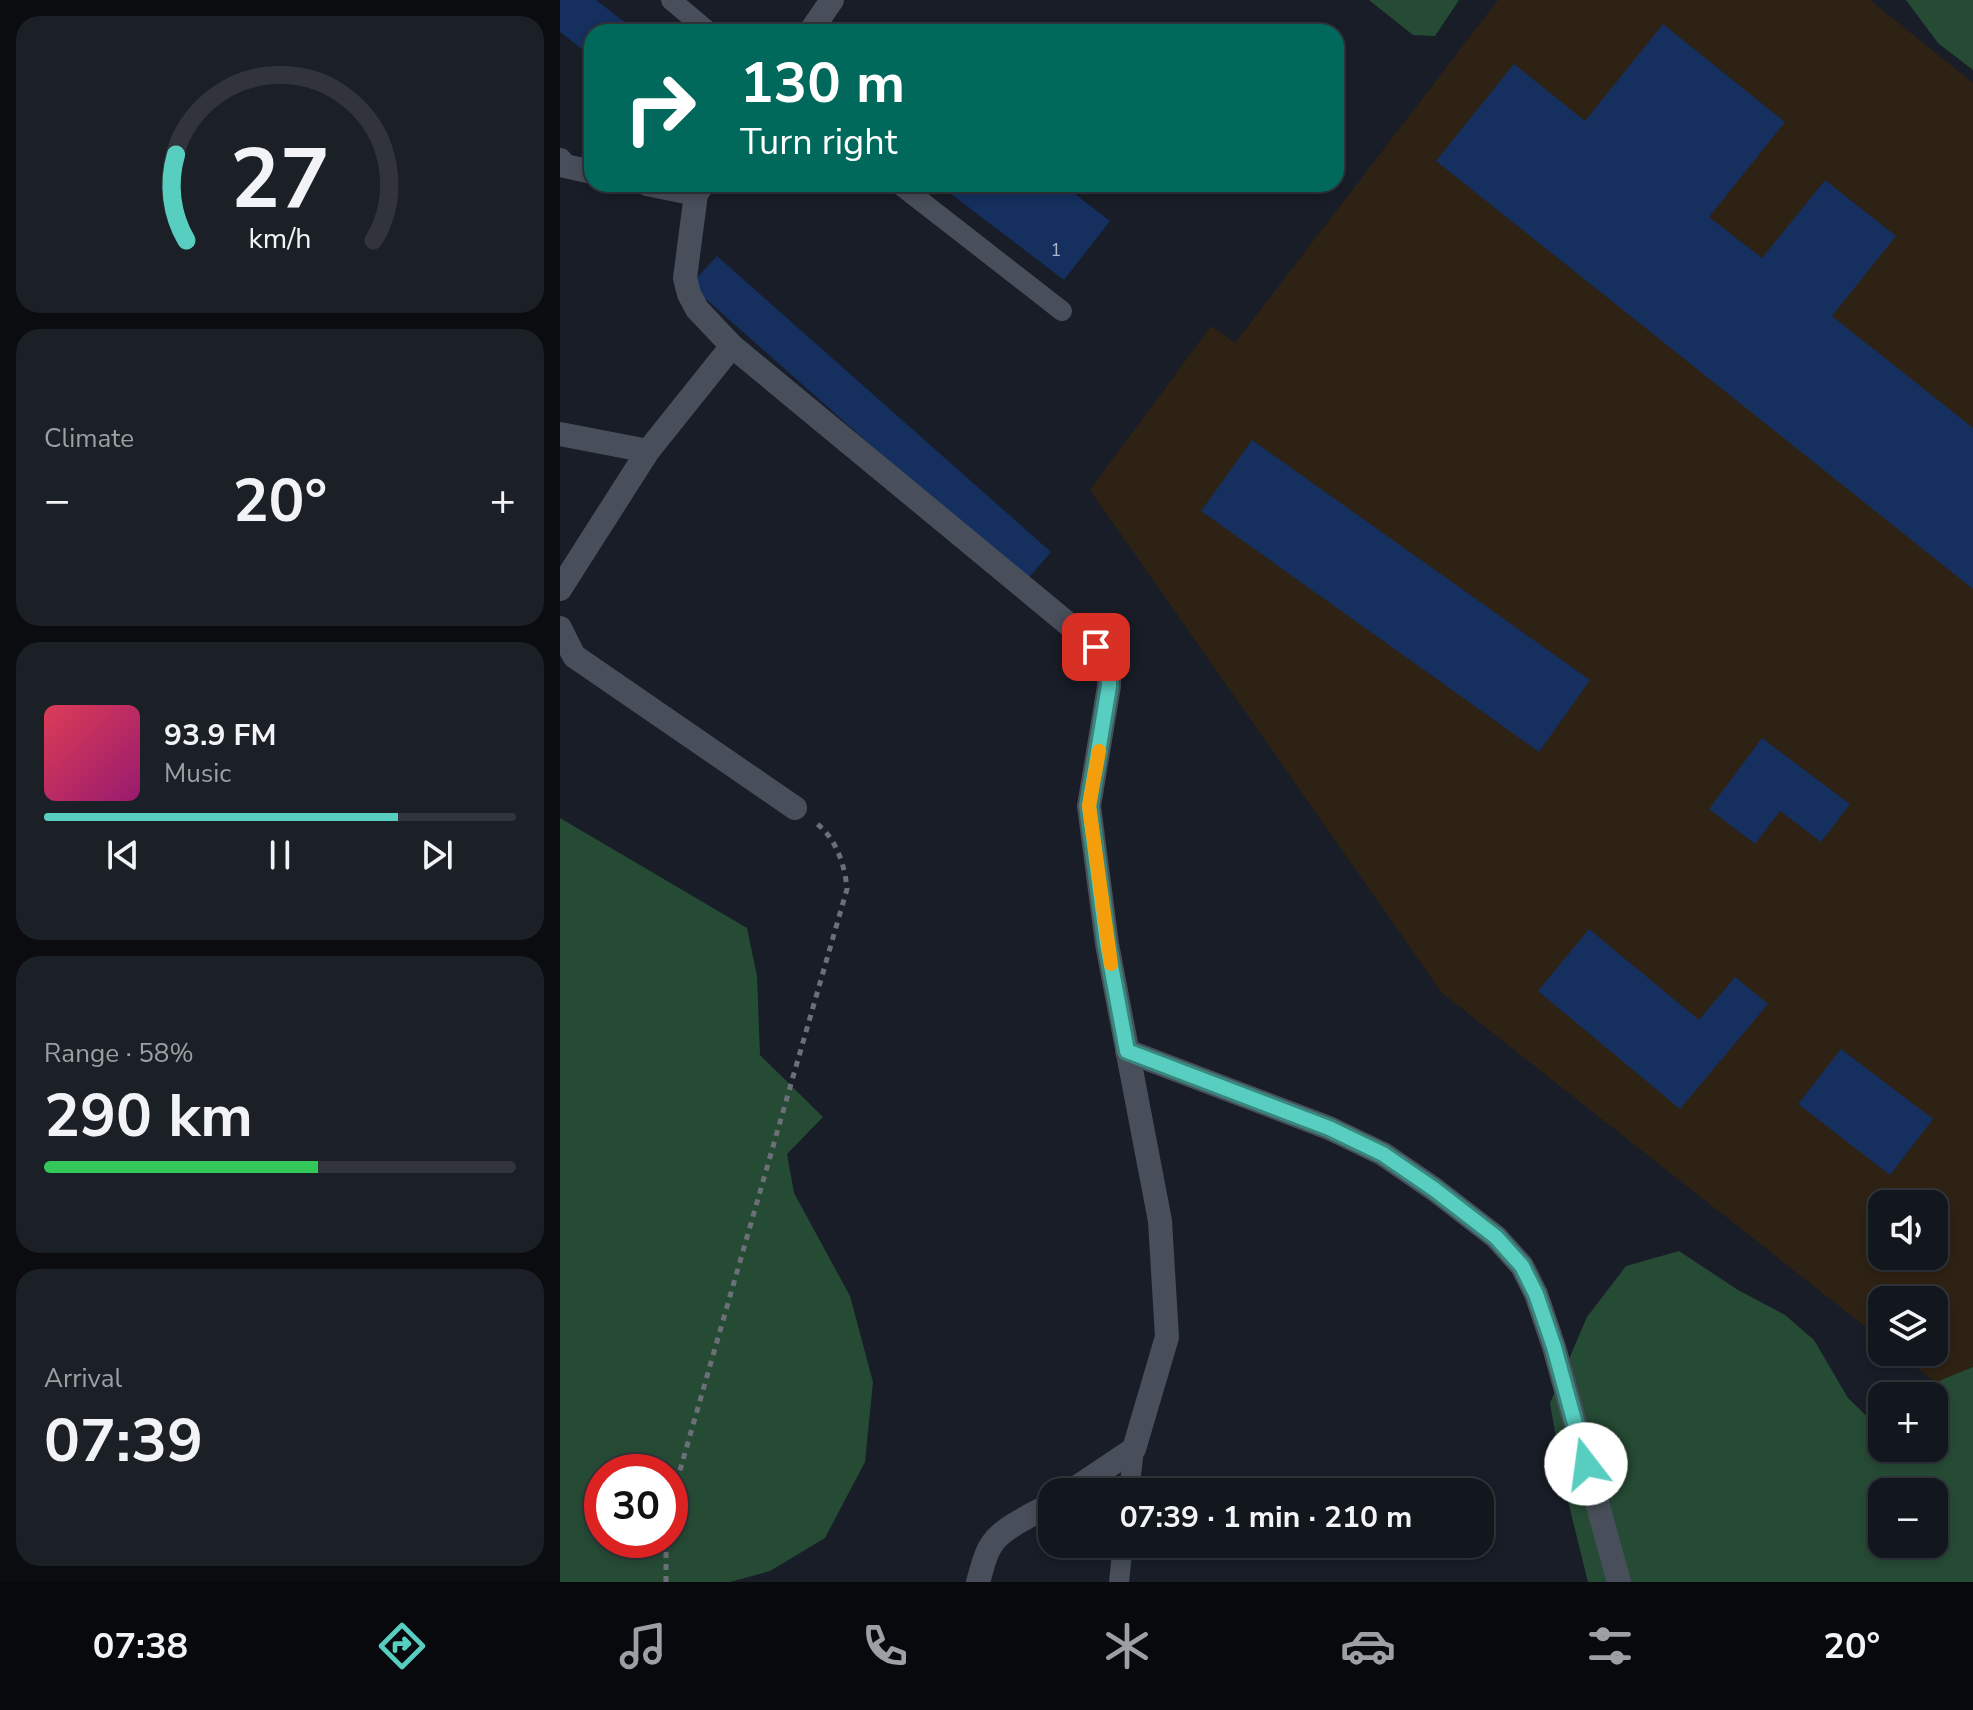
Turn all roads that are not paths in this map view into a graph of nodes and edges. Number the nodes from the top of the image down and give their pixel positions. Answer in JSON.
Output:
{"nodes":[{"id":1,"x":671,"y":0,"type":"edge"},
{"id":2,"x":832,"y":0,"type":"edge"},
{"id":3,"x":700,"y":24,"type":"edge"},
{"id":4,"x":816,"y":24,"type":"edge"},
{"id":5,"x":562,"y":164,"type":"edge"},
{"id":6,"x":584,"y":170,"type":"edge"},
{"id":7,"x":699,"y":192,"type":"edge"},
{"id":8,"x":909,"y":192,"type":"edge"},
{"id":9,"x":1062,"y":311,"type":"dead end"},
{"id":10,"x":732,"y":346,"type":"junction"},
{"id":11,"x":560,"y":434,"type":"edge"},
{"id":12,"x":648,"y":451,"type":"junction"},
{"id":13,"x":560,"y":589,"type":"edge"},
{"id":14,"x":560,"y":628,"type":"edge"},
{"id":15,"x":795,"y":808,"type":"road end"},
{"id":16,"x":1127,"y":1051,"type":"junction"},
{"id":17,"x":1134,"y":1449,"type":"junction"},
{"id":18,"x":1091,"y":1478,"type":"edge"},
{"id":19,"x":1131,"y":1478,"type":"edge"},
{"id":20,"x":1038,"y":1512,"type":"edge"},
{"id":21,"x":1122,"y":1558,"type":"edge"},
{"id":22,"x":978,"y":1582,"type":"edge"},
{"id":23,"x":1119,"y":1582,"type":"edge"},
{"id":24,"x":1619,"y":1582,"type":"edge"}],
"edges":[{"from":1,"to":3,"type":"lane"},
{"from":2,"to":4,"type":"street"},
{"from":5,"to":6,"type":"street"},
{"from":7,"to":10,"type":"street"},
{"from":8,"to":9,"type":"lane"},
{"from":10,"to":12,"type":"street"},
{"from":10,"to":16,"type":"street"},
{"from":11,"to":12,"type":"street"},
{"from":12,"to":13,"type":"street"},
{"from":14,"to":15,"type":"street"},
{"from":16,"to":17,"type":"street"},
{"from":16,"to":24,"type":"street"},
{"from":17,"to":18,"type":"street"},
{"from":17,"to":19,"type":"lane"},
{"from":20,"to":22,"type":"street"},
{"from":21,"to":23,"type":"lane"}]}
